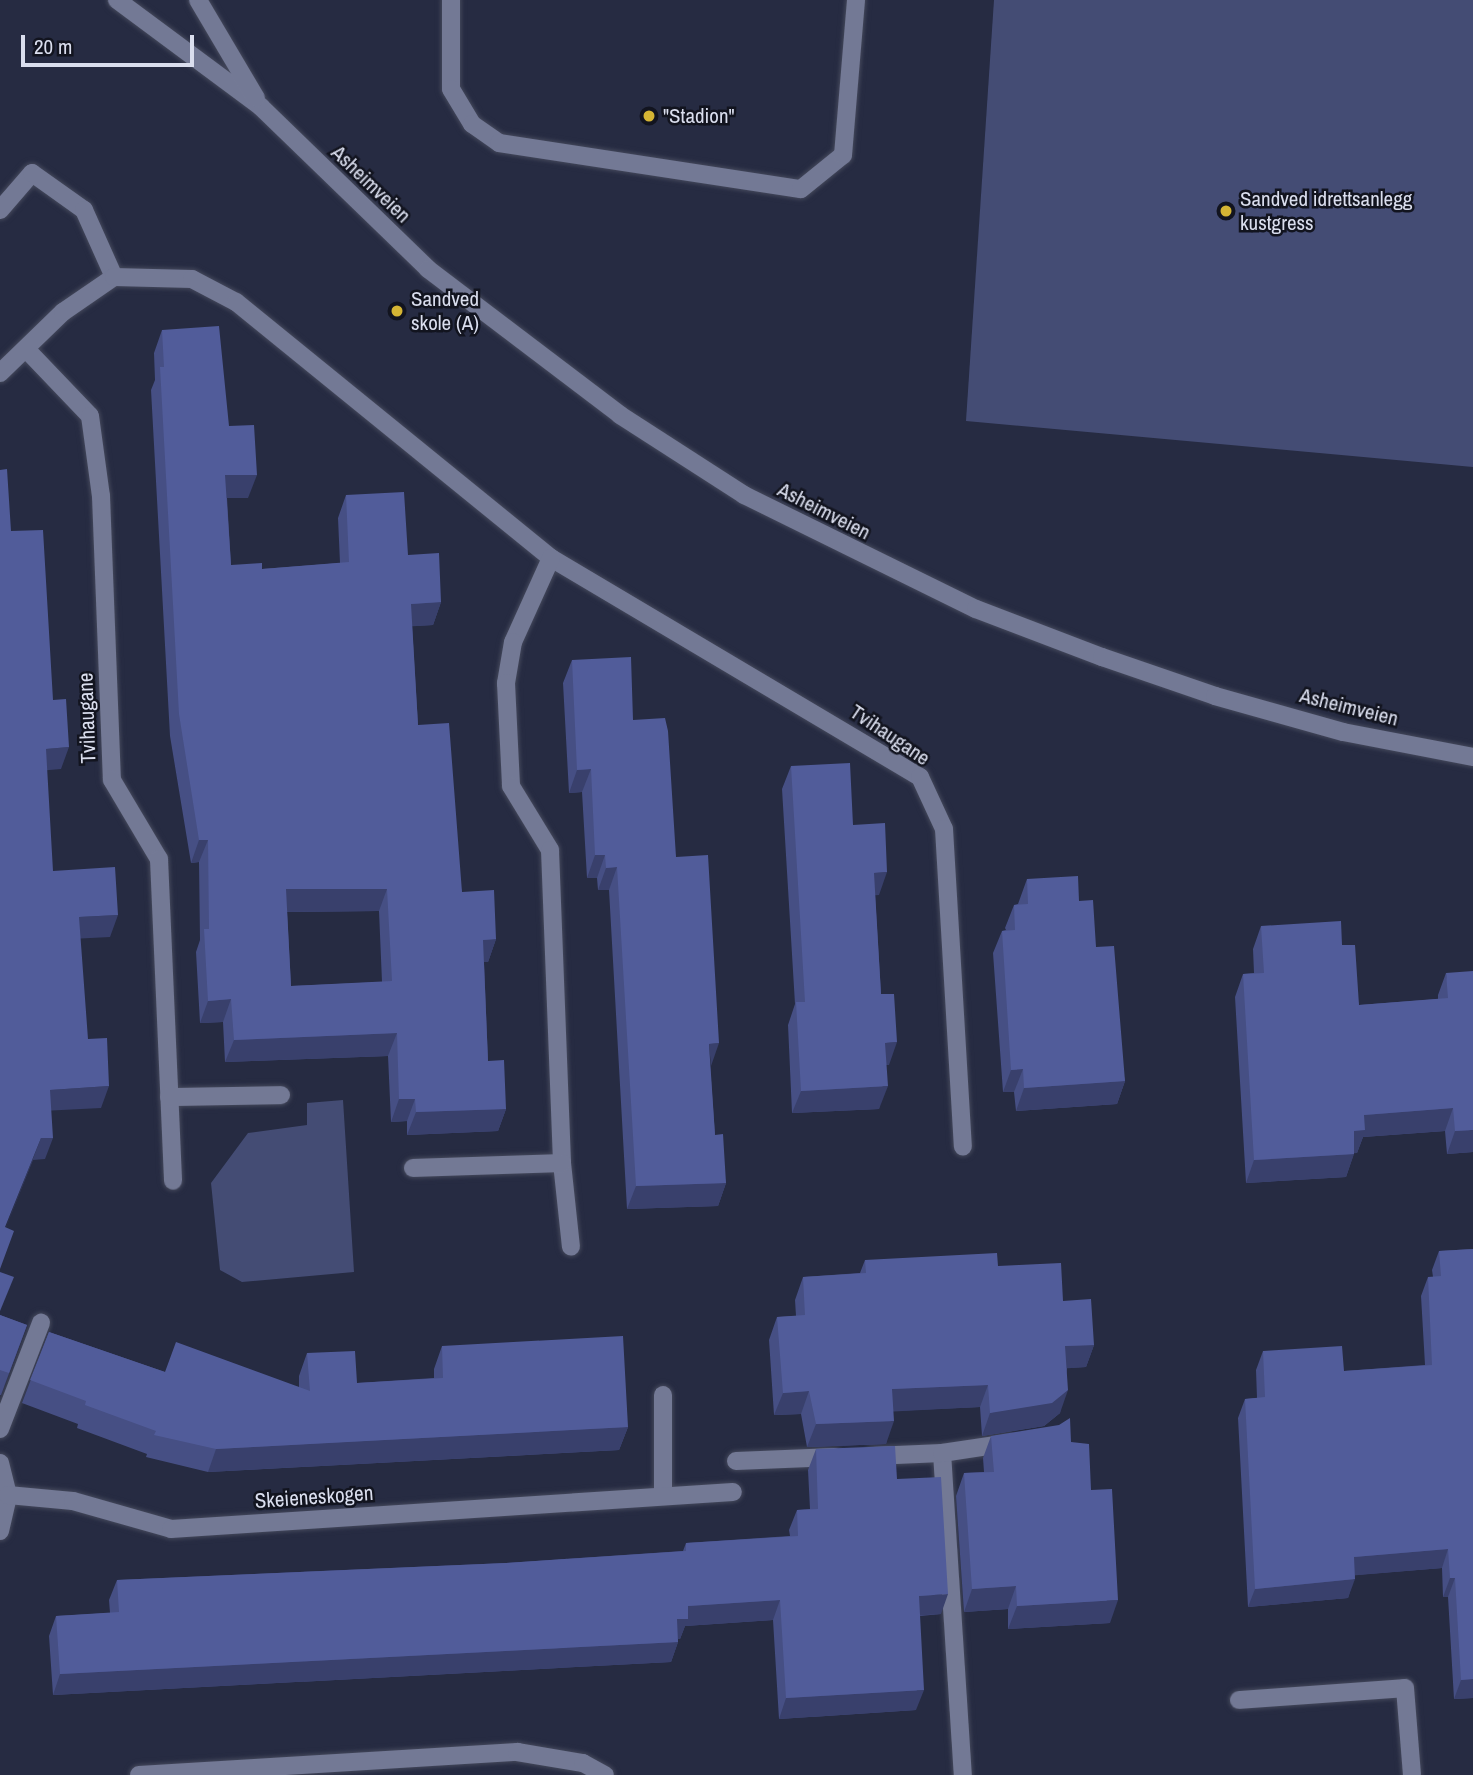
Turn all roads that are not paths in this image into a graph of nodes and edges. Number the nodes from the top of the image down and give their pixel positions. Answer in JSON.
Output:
{"nodes":[{"id":1,"x":117,"y":0,"type":"edge"},
{"id":2,"x":198,"y":0,"type":"edge"},
{"id":3,"x":451,"y":0,"type":"edge"},
{"id":4,"x":856,"y":0,"type":"edge"},
{"id":5,"x":261,"y":107,"type":"junction"},
{"id":6,"x":0,"y":210,"type":"edge"},
{"id":7,"x":114,"y":277,"type":"junction"},
{"id":8,"x":27,"y":350,"type":"junction"},
{"id":9,"x":0,"y":373,"type":"edge"},
{"id":10,"x":551,"y":558,"type":"junction"},
{"id":11,"x":1473,"y":757,"type":"edge"},
{"id":12,"x":281,"y":1095,"type":"dead end"},
{"id":13,"x":169,"y":1097,"type":"junction"},
{"id":14,"x":963,"y":1146,"type":"dead end"},
{"id":15,"x":562,"y":1163,"type":"junction"},
{"id":16,"x":413,"y":1168,"type":"dead end"},
{"id":17,"x":173,"y":1181,"type":"dead end"},
{"id":18,"x":571,"y":1247,"type":"dead end"},
{"id":19,"x":41,"y":1323,"type":"dead end"},
{"id":20,"x":663,"y":1395,"type":"dead end"},
{"id":21,"x":0,"y":1429,"type":"edge"},
{"id":22,"x":1022,"y":1441,"type":"edge"},
{"id":23,"x":942,"y":1453,"type":"junction"},
{"id":24,"x":736,"y":1461,"type":"dead end"},
{"id":25,"x":0,"y":1463,"type":"edge"},
{"id":26,"x":733,"y":1492,"type":"dead end"},
{"id":27,"x":8,"y":1495,"type":"junction"},
{"id":28,"x":663,"y":1496,"type":"junction"},
{"id":29,"x":0,"y":1531,"type":"edge"},
{"id":30,"x":1239,"y":1700,"type":"dead end"},
{"id":31,"x":139,"y":1775,"type":"edge"},
{"id":32,"x":605,"y":1775,"type":"edge"},
{"id":33,"x":963,"y":1775,"type":"edge"},
{"id":34,"x":1412,"y":1775,"type":"edge"}],
"edges":[{"from":1,"to":5,"type":"street","name":"Asheimveien"},
{"from":2,"to":5,"type":"street","name":"Asheimveien"},
{"from":3,"to":4,"type":"street"},
{"from":5,"to":11,"type":"street","name":"Asheimveien"},
{"from":6,"to":7,"type":"street"},
{"from":7,"to":8,"type":"street"},
{"from":7,"to":10,"type":"street","name":"Tvihaugane"},
{"from":8,"to":9,"type":"street"},
{"from":8,"to":13,"type":"street","name":"Tvihaugane"},
{"from":10,"to":14,"type":"street","name":"Tvihaugane"},
{"from":10,"to":15,"type":"street"},
{"from":12,"to":13,"type":"street"},
{"from":13,"to":17,"type":"street","name":"Tvihaugane"},
{"from":15,"to":16,"type":"street"},
{"from":15,"to":18,"type":"street"},
{"from":19,"to":21,"type":"street"},
{"from":20,"to":28,"type":"street"},
{"from":22,"to":23,"type":"street"},
{"from":23,"to":24,"type":"street"},
{"from":23,"to":33,"type":"street"},
{"from":25,"to":27,"type":"street"},
{"from":26,"to":28,"type":"street","name":"Skeieneskogen"},
{"from":27,"to":28,"type":"street","name":"Skeieneskogen"},
{"from":27,"to":29,"type":"street"},
{"from":30,"to":34,"type":"street"},
{"from":31,"to":32,"type":"street"}]}
